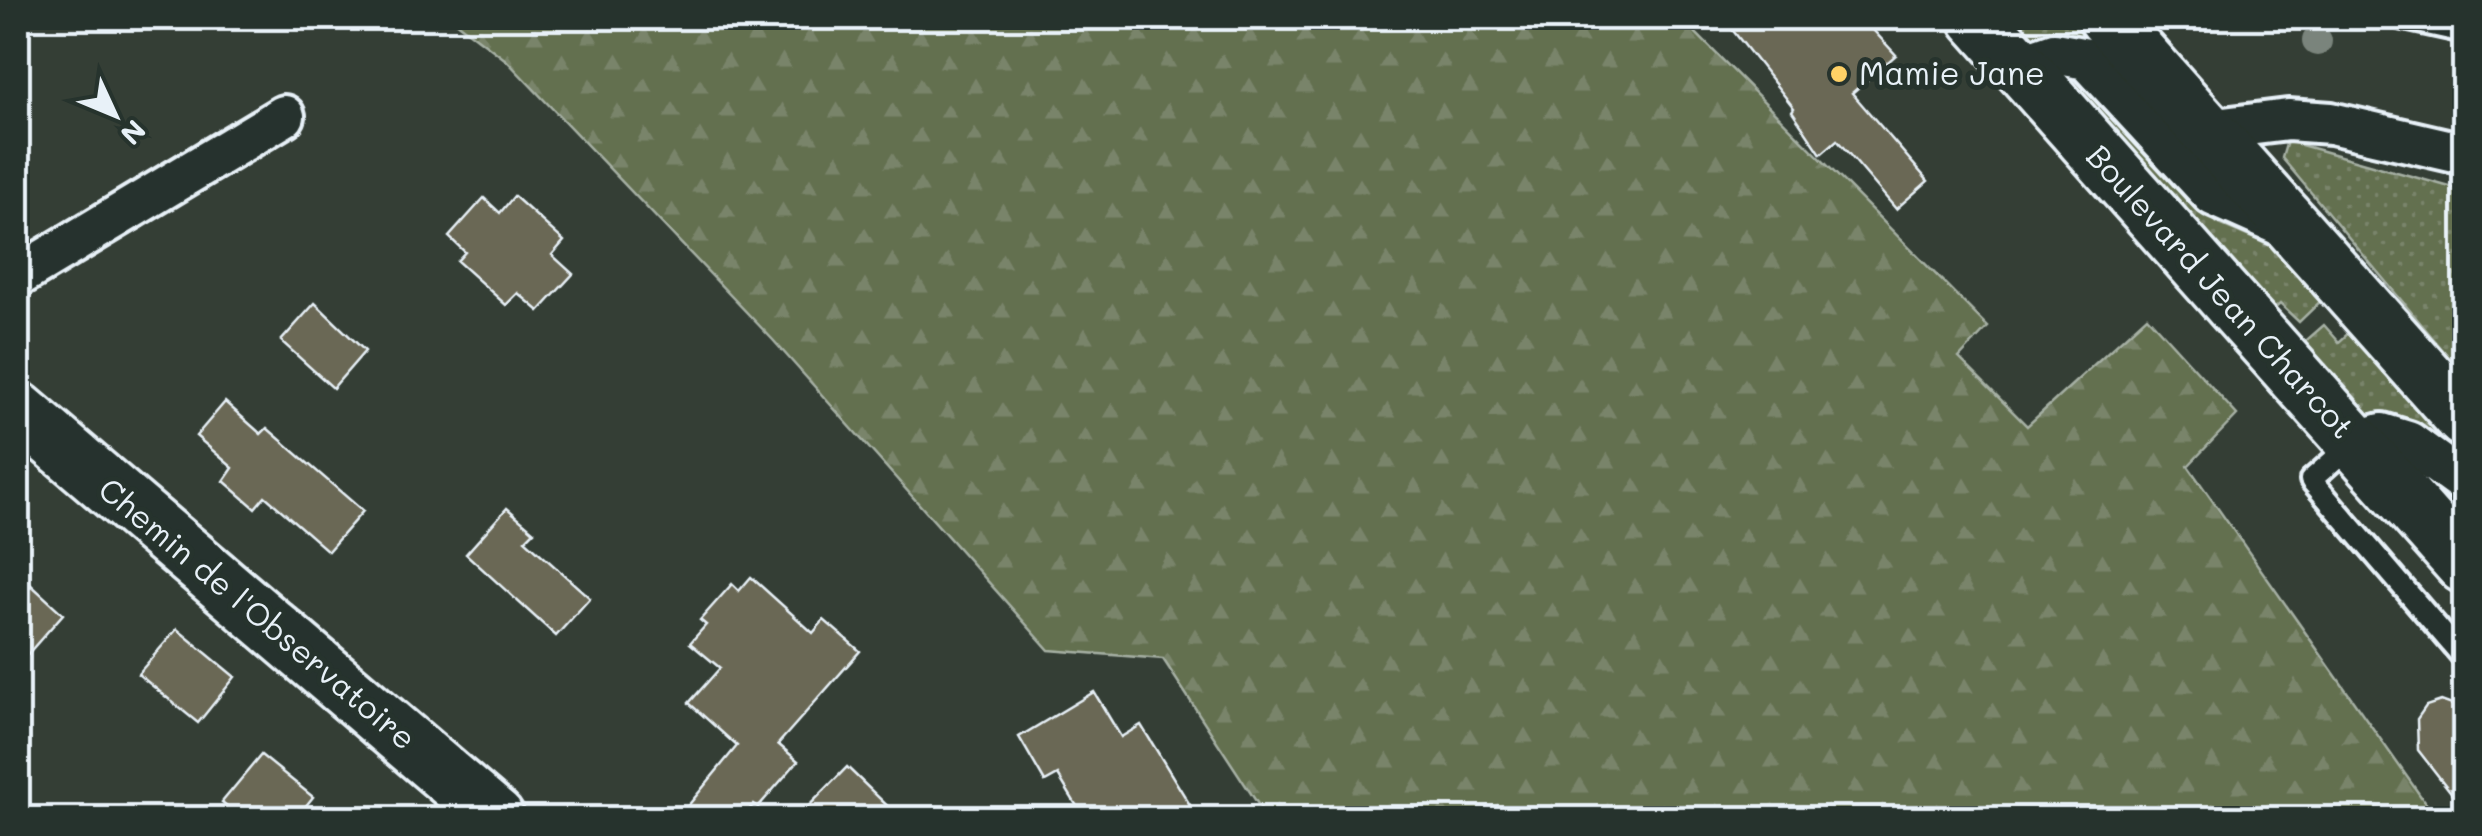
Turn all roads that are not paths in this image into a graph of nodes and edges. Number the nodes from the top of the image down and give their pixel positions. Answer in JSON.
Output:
{"nodes":[{"id":1,"x":1977,"y":18,"type":"edge"},
{"id":2,"x":2107,"y":18,"type":"edge"},
{"id":3,"x":2400,"y":18,"type":"edge"},
{"id":4,"x":2464,"y":32,"type":"edge"},
{"id":5,"x":2020,"y":65,"type":"junction"},
{"id":6,"x":284,"y":116,"type":"dead end"},
{"id":7,"x":2206,"y":130,"type":"junction"},
{"id":8,"x":2464,"y":154,"type":"edge"},
{"id":9,"x":2305,"y":236,"type":"junction"},
{"id":10,"x":18,"y":276,"type":"edge"},
{"id":11,"x":18,"y":410,"type":"edge"},
{"id":12,"x":2464,"y":418,"type":"edge"},
{"id":13,"x":2355,"y":442,"type":"junction"},
{"id":14,"x":2464,"y":482,"type":"edge"},
{"id":15,"x":2464,"y":566,"type":"edge"},
{"id":16,"x":2464,"y":658,"type":"edge"},
{"id":17,"x":496,"y":818,"type":"edge"}],
"edges":[{"from":1,"to":5,"type":"main road","name":"Boulevard Jean Charcot"},
{"from":2,"to":7,"type":"main road"},
{"from":3,"to":4,"type":"lane"},
{"from":5,"to":9,"type":"street"},
{"from":5,"to":13,"type":"main road","name":"Boulevard Jean Charcot"},
{"from":6,"to":10,"type":"street"},
{"from":7,"to":8,"type":"street"},
{"from":7,"to":9,"type":"main road"},
{"from":9,"to":12,"type":"main road"},
{"from":11,"to":17,"type":"main road","name":"Chemin de l'Observatoire"},
{"from":13,"to":14,"type":"street"},
{"from":13,"to":15,"type":"main road","name":"Boulevard Jean Charcot"},
{"from":13,"to":16,"type":"lane"}]}
